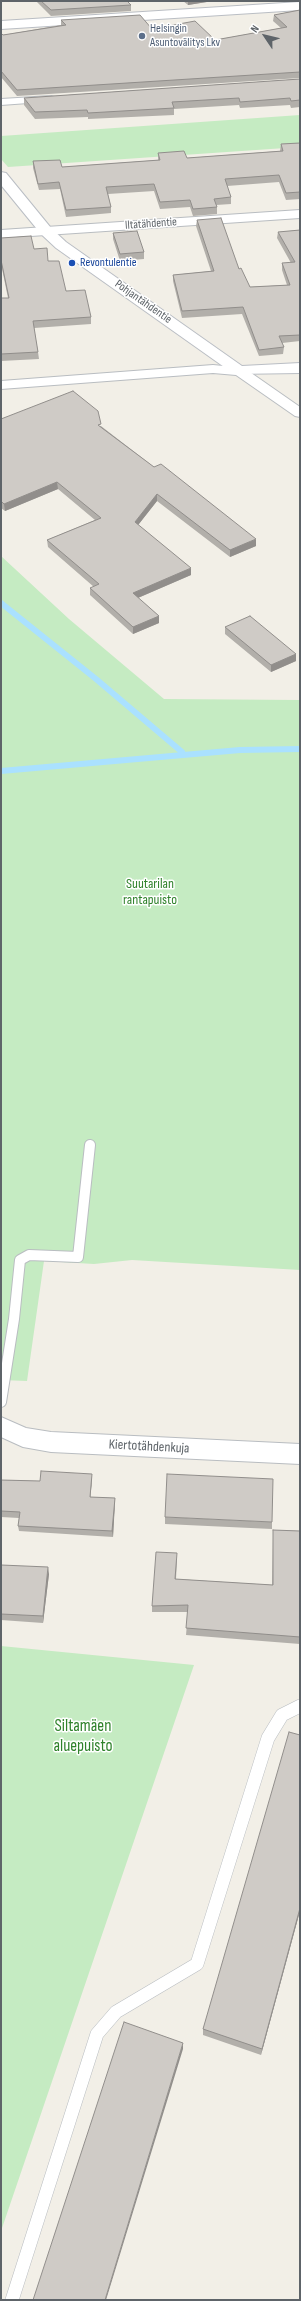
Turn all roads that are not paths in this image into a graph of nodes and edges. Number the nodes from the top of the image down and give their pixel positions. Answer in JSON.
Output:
{"nodes":[{"id":1,"x":300,"y":6,"type":"edge"},
{"id":2,"x":1,"y":25,"type":"edge"},
{"id":3,"x":64,"y":98,"type":"edge"},
{"id":4,"x":1,"y":102,"type":"edge"},
{"id":5,"x":1,"y":176,"type":"edge"},
{"id":6,"x":300,"y":214,"type":"edge"},
{"id":7,"x":46,"y":231,"type":"junction"},
{"id":8,"x":1,"y":234,"type":"edge"},
{"id":9,"x":300,"y":368,"type":"edge"},
{"id":10,"x":239,"y":371,"type":"junction"},
{"id":11,"x":1,"y":384,"type":"edge"},
{"id":12,"x":300,"y":413,"type":"edge"},
{"id":13,"x":90,"y":1145,"type":"dead end"},
{"id":14,"x":1,"y":1402,"type":"edge"},
{"id":15,"x":1,"y":1427,"type":"edge"},
{"id":16,"x":300,"y":1454,"type":"edge"},
{"id":17,"x":300,"y":1706,"type":"edge"},
{"id":18,"x":12,"y":2300,"type":"edge"}],
"edges":[{"from":1,"to":2,"type":"street"},
{"from":3,"to":4,"type":"street"},
{"from":5,"to":7,"type":"street","name":"Pohjantähdentie"},
{"from":6,"to":7,"type":"street","name":"Iltatähdentie"},
{"from":7,"to":8,"type":"street","name":"Iltatähdentie"},
{"from":7,"to":10,"type":"street","name":"Pohjantähdentie"},
{"from":9,"to":10,"type":"street"},
{"from":10,"to":11,"type":"street"},
{"from":10,"to":12,"type":"street","name":"Pohjantähdentie"},
{"from":13,"to":14,"type":"lane"},
{"from":15,"to":16,"type":"street","name":"Kiertotähdenkuja"},
{"from":17,"to":18,"type":"lane"}]}
